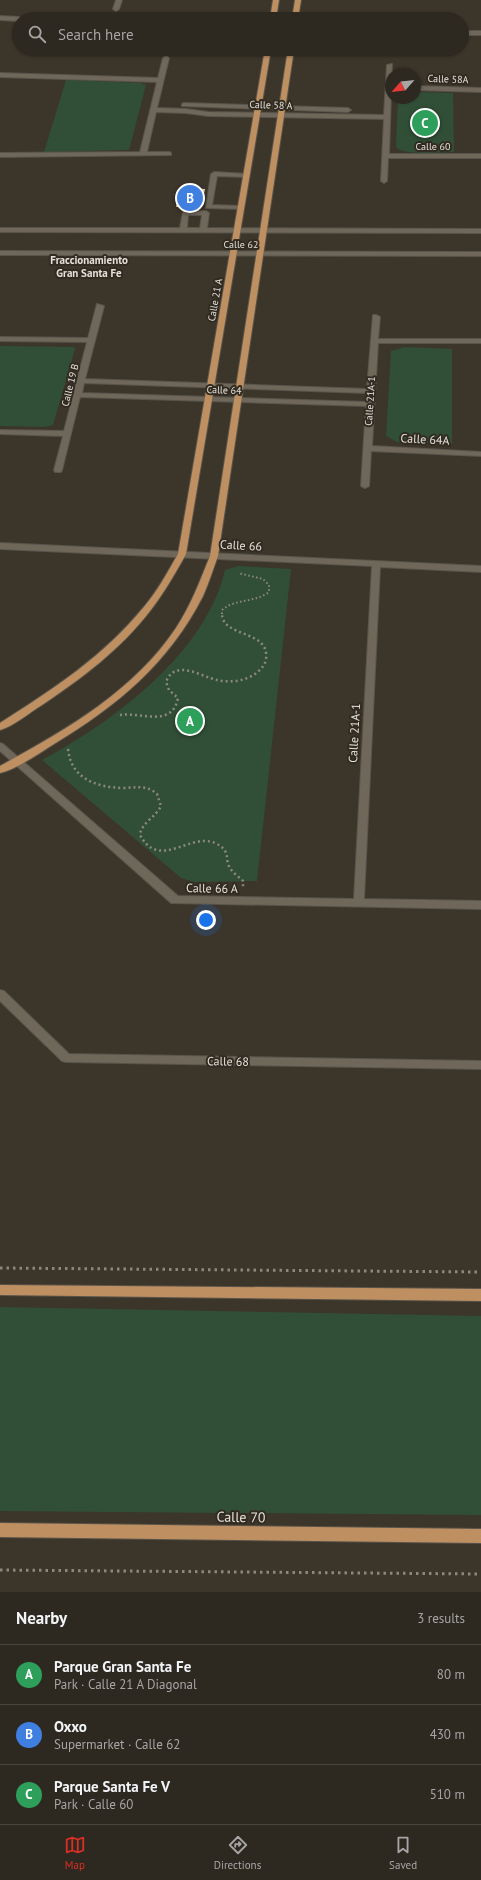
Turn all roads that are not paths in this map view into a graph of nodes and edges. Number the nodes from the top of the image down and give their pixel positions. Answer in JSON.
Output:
{"nodes":[{"id":1,"x":119,"y":0,"type":"edge"},
{"id":2,"x":276,"y":0,"type":"edge"},
{"id":3,"x":298,"y":0,"type":"edge"},
{"id":4,"x":116,"y":9,"type":"dead end"},
{"id":5,"x":274,"y":12,"type":"edge"},
{"id":6,"x":296,"y":12,"type":"edge"},
{"id":7,"x":0,"y":18,"type":"edge"},
{"id":8,"x":12,"y":19,"type":"edge"},
{"id":9,"x":469,"y":33,"type":"edge"},
{"id":10,"x":481,"y":33,"type":"edge"},
{"id":11,"x":267,"y":56,"type":"edge"},
{"id":12,"x":290,"y":56,"type":"edge"},
{"id":13,"x":166,"y":58,"type":"dead end"},
{"id":14,"x":0,"y":75,"type":"edge"},
{"id":15,"x":160,"y":80,"type":"junction"},
{"id":16,"x":421,"y":88,"type":"edge"},
{"id":17,"x":481,"y":90,"type":"edge"},
{"id":18,"x":389,"y":104,"type":"edge"},
{"id":19,"x":258,"y":106,"type":"junction"},
{"id":20,"x":154,"y":107,"type":"junction"},
{"id":21,"x":282,"y":107,"type":"junction"},
{"id":22,"x":388,"y":114,"type":"junction"},
{"id":23,"x":257,"y":115,"type":"junction"},
{"id":24,"x":281,"y":116,"type":"junction"},
{"id":25,"x":143,"y":154,"type":"junction"},
{"id":26,"x":169,"y":154,"type":"dead end"},
{"id":27,"x":0,"y":155,"type":"edge"},
{"id":28,"x":386,"y":156,"type":"junction"},
{"id":29,"x":481,"y":156,"type":"edge"},
{"id":30,"x":246,"y":175,"type":"junction"},
{"id":31,"x":384,"y":181,"type":"dead end"},
{"id":32,"x":241,"y":208,"type":"junction"},
{"id":33,"x":0,"y":230,"type":"edge"},
{"id":34,"x":183,"y":230,"type":"junction"},
{"id":35,"x":204,"y":230,"type":"junction"},
{"id":36,"x":237,"y":230,"type":"junction"},
{"id":37,"x":264,"y":230,"type":"junction"},
{"id":38,"x":481,"y":231,"type":"edge"},
{"id":39,"x":0,"y":253,"type":"edge"},
{"id":40,"x":233,"y":254,"type":"junction"},
{"id":41,"x":260,"y":254,"type":"junction"},
{"id":42,"x":481,"y":254,"type":"edge"},
{"id":43,"x":100,"y":306,"type":"dead end"},
{"id":44,"x":376,"y":317,"type":"dead end"},
{"id":45,"x":0,"y":339,"type":"edge"},
{"id":46,"x":92,"y":340,"type":"junction"},
{"id":47,"x":374,"y":341,"type":"junction"},
{"id":48,"x":481,"y":341,"type":"edge"},
{"id":49,"x":81,"y":381,"type":"junction"},
{"id":50,"x":210,"y":385,"type":"junction"},
{"id":51,"x":240,"y":386,"type":"junction"},
{"id":52,"x":371,"y":391,"type":"junction"},
{"id":53,"x":78,"y":395,"type":"junction"},
{"id":54,"x":208,"y":399,"type":"junction"},
{"id":55,"x":238,"y":400,"type":"junction"},
{"id":56,"x":370,"y":404,"type":"junction"},
{"id":57,"x":0,"y":432,"type":"edge"},
{"id":58,"x":68,"y":434,"type":"junction"},
{"id":59,"x":367,"y":448,"type":"junction"},
{"id":60,"x":481,"y":454,"type":"edge"},
{"id":61,"x":58,"y":470,"type":"dead end"},
{"id":62,"x":365,"y":486,"type":"dead end"},
{"id":63,"x":0,"y":546,"type":"edge"},
{"id":64,"x":182,"y":554,"type":"junction"},
{"id":65,"x":214,"y":556,"type":"junction"},
{"id":66,"x":376,"y":564,"type":"junction"},
{"id":67,"x":481,"y":569,"type":"edge"},
{"id":68,"x":0,"y":727,"type":"edge"},
{"id":69,"x":0,"y":746,"type":"edge"},
{"id":70,"x":18,"y":761,"type":"junction"},
{"id":71,"x":0,"y":770,"type":"edge"},
{"id":72,"x":359,"y":903,"type":"junction"},
{"id":73,"x":481,"y":905,"type":"edge"},
{"id":74,"x":0,"y":994,"type":"edge"},
{"id":75,"x":481,"y":1065,"type":"edge"},
{"id":76,"x":0,"y":1290,"type":"edge"},
{"id":77,"x":481,"y":1296,"type":"edge"},
{"id":78,"x":0,"y":1530,"type":"edge"},
{"id":79,"x":481,"y":1536,"type":"edge"}],
"edges":[{"from":1,"to":4,"type":"street"},
{"from":2,"to":5,"type":"main road"},
{"from":3,"to":6,"type":"main road"},
{"from":7,"to":8,"type":"street"},
{"from":9,"to":10,"type":"street"},
{"from":11,"to":19,"type":"main road","name":"Calle 21 A"},
{"from":12,"to":21,"type":"main road"},
{"from":13,"to":15,"type":"street"},
{"from":14,"to":15,"type":"street"},
{"from":15,"to":20,"type":"street"},
{"from":16,"to":17,"type":"street","name":"Calle 58A"},
{"from":18,"to":22,"type":"street"},
{"from":19,"to":20,"type":"street","name":"Calle 58 A"},
{"from":19,"to":21,"type":"street","name":"Calle 58 A"},
{"from":19,"to":23,"type":"main road","name":"Calle 21 A"},
{"from":20,"to":23,"type":"street","name":"Calle 58 A"},
{"from":20,"to":25,"type":"street"},
{"from":21,"to":22,"type":"street","name":"Calle 58 A"},
{"from":21,"to":24,"type":"main road"},
{"from":22,"to":24,"type":"street","name":"Calle 58 A"},
{"from":22,"to":28,"type":"street"},
{"from":23,"to":24,"type":"street","name":"Calle 58 A"},
{"from":23,"to":30,"type":"main road","name":"Calle 21 A"},
{"from":24,"to":37,"type":"main road"},
{"from":25,"to":26,"type":"street"},
{"from":25,"to":27,"type":"street"},
{"from":28,"to":29,"type":"street","name":"Calle 60"},
{"from":28,"to":31,"type":"street"},
{"from":30,"to":32,"type":"main road","name":"Calle 21 A"},
{"from":30,"to":32,"type":"street"},
{"from":32,"to":36,"type":"main road","name":"Calle 21 A"},
{"from":33,"to":34,"type":"street","name":"Calle 62"},
{"from":34,"to":35,"type":"street","name":"Calle 62"},
{"from":34,"to":35,"type":"street"},
{"from":35,"to":36,"type":"street","name":"Calle 62"},
{"from":36,"to":37,"type":"street","name":"Calle 62"},
{"from":36,"to":40,"type":"main road","name":"Calle 21 A"},
{"from":37,"to":38,"type":"street","name":"Calle 62"},
{"from":37,"to":41,"type":"main road"},
{"from":39,"to":40,"type":"street","name":"Calle 62"},
{"from":40,"to":41,"type":"street","name":"Calle 62"},
{"from":40,"to":50,"type":"main road","name":"Calle 21 A"},
{"from":41,"to":42,"type":"street","name":"Calle 62"},
{"from":41,"to":51,"type":"main road"},
{"from":43,"to":46,"type":"street","name":"Calle 19 B"},
{"from":44,"to":47,"type":"street","name":"Calle 21A-1"},
{"from":45,"to":46,"type":"street"},
{"from":46,"to":49,"type":"street","name":"Calle 19 B"},
{"from":47,"to":48,"type":"street"},
{"from":47,"to":52,"type":"street","name":"Calle 21A-1"},
{"from":49,"to":50,"type":"street","name":"Calle 64"},
{"from":49,"to":53,"type":"street","name":"Calle 19 B"},
{"from":50,"to":51,"type":"street","name":"Calle 64"},
{"from":50,"to":54,"type":"main road","name":"Calle 21 A"},
{"from":51,"to":52,"type":"street","name":"Calle 64"},
{"from":51,"to":55,"type":"main road"},
{"from":52,"to":56,"type":"street","name":"Calle 21A-1"},
{"from":53,"to":54,"type":"street","name":"Calle 64"},
{"from":53,"to":58,"type":"street","name":"Calle 19 B"},
{"from":54,"to":55,"type":"street","name":"Calle 64"},
{"from":54,"to":64,"type":"main road","name":"Calle 21 A"},
{"from":55,"to":56,"type":"street","name":"Calle 64"},
{"from":55,"to":65,"type":"main road"},
{"from":56,"to":59,"type":"street","name":"Calle 21A-1"},
{"from":57,"to":58,"type":"street"},
{"from":58,"to":61,"type":"street","name":"Calle 19 B"},
{"from":59,"to":60,"type":"street","name":"Calle 64A"},
{"from":59,"to":62,"type":"street","name":"Calle 21A-1"},
{"from":63,"to":64,"type":"street","name":"Calle 66"},
{"from":64,"to":65,"type":"street","name":"Calle 66"},
{"from":64,"to":68,"type":"main road","name":"Calle 21 A"},
{"from":65,"to":66,"type":"street","name":"Calle 66"},
{"from":65,"to":70,"type":"main road"},
{"from":66,"to":67,"type":"street","name":"Calle 66"},
{"from":66,"to":72,"type":"street","name":"Calle 21A-1"},
{"from":69,"to":70,"type":"street","name":"Calle 66 A"},
{"from":70,"to":71,"type":"main road"},
{"from":70,"to":72,"type":"street","name":"Calle 66 A"},
{"from":72,"to":73,"type":"street","name":"Calle 66 A"},
{"from":74,"to":75,"type":"street","name":"Calle 68"},
{"from":76,"to":77,"type":"main road"},
{"from":78,"to":79,"type":"main road","name":"Calle 70"}]}
